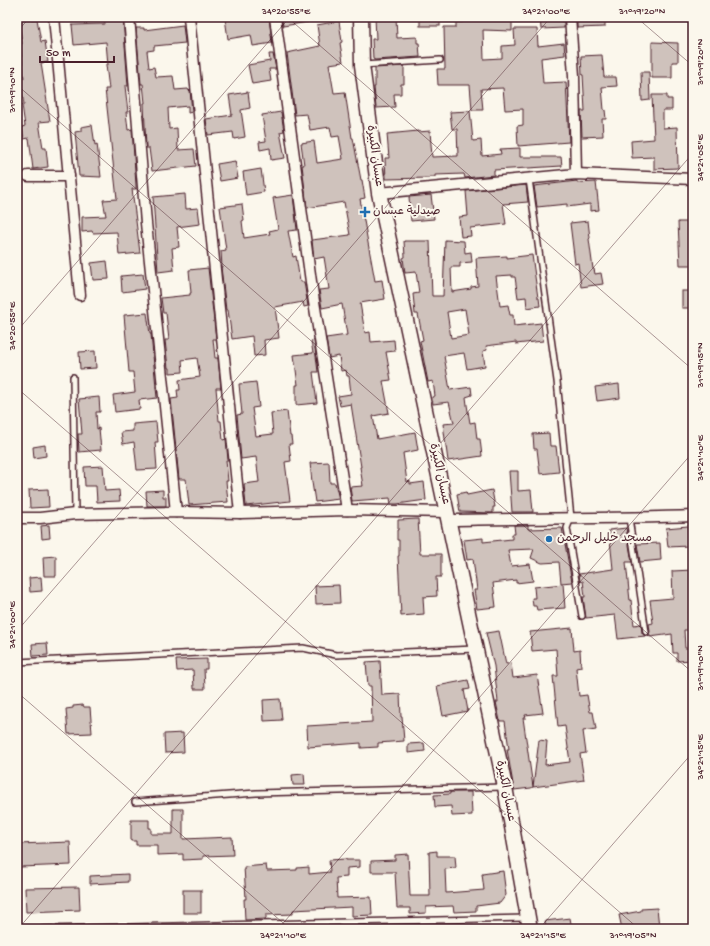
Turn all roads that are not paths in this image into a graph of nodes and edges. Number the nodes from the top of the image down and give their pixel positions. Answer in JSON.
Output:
{"nodes":[{"id":1,"x":54,"y":17,"type":"edge"},
{"id":2,"x":129,"y":17,"type":"edge"},
{"id":3,"x":189,"y":17,"type":"edge"},
{"id":4,"x":275,"y":17,"type":"edge"},
{"id":5,"x":361,"y":17,"type":"edge"},
{"id":6,"x":570,"y":17,"type":"edge"},
{"id":7,"x":440,"y":60,"type":"dead end"},
{"id":8,"x":362,"y":65,"type":"junction"},
{"id":9,"x":576,"y":174,"type":"junction"},
{"id":10,"x":28,"y":176,"type":"dead end"},
{"id":11,"x":69,"y":176,"type":"junction"},
{"id":12,"x":529,"y":179,"type":"junction"},
{"id":13,"x":693,"y":179,"type":"edge"},
{"id":14,"x":379,"y":193,"type":"junction"},
{"id":15,"x":80,"y":295,"type":"dead end"},
{"id":16,"x":73,"y":377,"type":"dead end"},
{"id":17,"x":347,"y":510,"type":"junction"},
{"id":18,"x":176,"y":512,"type":"junction"},
{"id":19,"x":75,"y":514,"type":"junction"},
{"id":20,"x":240,"y":514,"type":"junction"},
{"id":21,"x":448,"y":516,"type":"junction"},
{"id":22,"x":693,"y":516,"type":"edge"},
{"id":23,"x":17,"y":518,"type":"edge"},
{"id":24,"x":571,"y":518,"type":"junction"},
{"id":25,"x":629,"y":518,"type":"junction"},
{"id":26,"x":582,"y":616,"type":"dead end"},
{"id":27,"x":646,"y":632,"type":"dead end"},
{"id":28,"x":476,"y":649,"type":"junction"},
{"id":29,"x":17,"y":662,"type":"edge"},
{"id":30,"x":505,"y":787,"type":"junction"},
{"id":31,"x":135,"y":802,"type":"dead end"},
{"id":32,"x":529,"y":923,"type":"edge"},
{"id":33,"x":43,"y":929,"type":"edge"}],
"edges":[{"from":1,"to":11,"type":"street"},
{"from":2,"to":18,"type":"street"},
{"from":3,"to":20,"type":"street"},
{"from":4,"to":17,"type":"street"},
{"from":5,"to":8,"type":"main road","name":"عبسان الكبيرة"},
{"from":6,"to":9,"type":"street"},
{"from":7,"to":8,"type":"lane"},
{"from":8,"to":14,"type":"main road","name":"عبسان الكبيرة"},
{"from":9,"to":12,"type":"street"},
{"from":9,"to":13,"type":"street"},
{"from":10,"to":11,"type":"street"},
{"from":11,"to":15,"type":"street"},
{"from":12,"to":14,"type":"street"},
{"from":12,"to":24,"type":"lane"},
{"from":14,"to":21,"type":"main road","name":"عبسان الكبيرة"},
{"from":16,"to":19,"type":"lane"},
{"from":17,"to":20,"type":"street"},
{"from":17,"to":21,"type":"street"},
{"from":18,"to":19,"type":"street"},
{"from":18,"to":20,"type":"street"},
{"from":19,"to":23,"type":"street"},
{"from":21,"to":24,"type":"street"},
{"from":21,"to":28,"type":"main road","name":"عبسان الكبيرة"},
{"from":22,"to":25,"type":"street"},
{"from":24,"to":25,"type":"street"},
{"from":24,"to":26,"type":"lane"},
{"from":25,"to":27,"type":"lane"},
{"from":28,"to":29,"type":"lane"},
{"from":28,"to":30,"type":"main road","name":"عبسان الكبيرة"},
{"from":30,"to":31,"type":"lane"},
{"from":30,"to":32,"type":"main road","name":"عبسان الكبيرة"},
{"from":32,"to":33,"type":"lane"}]}
